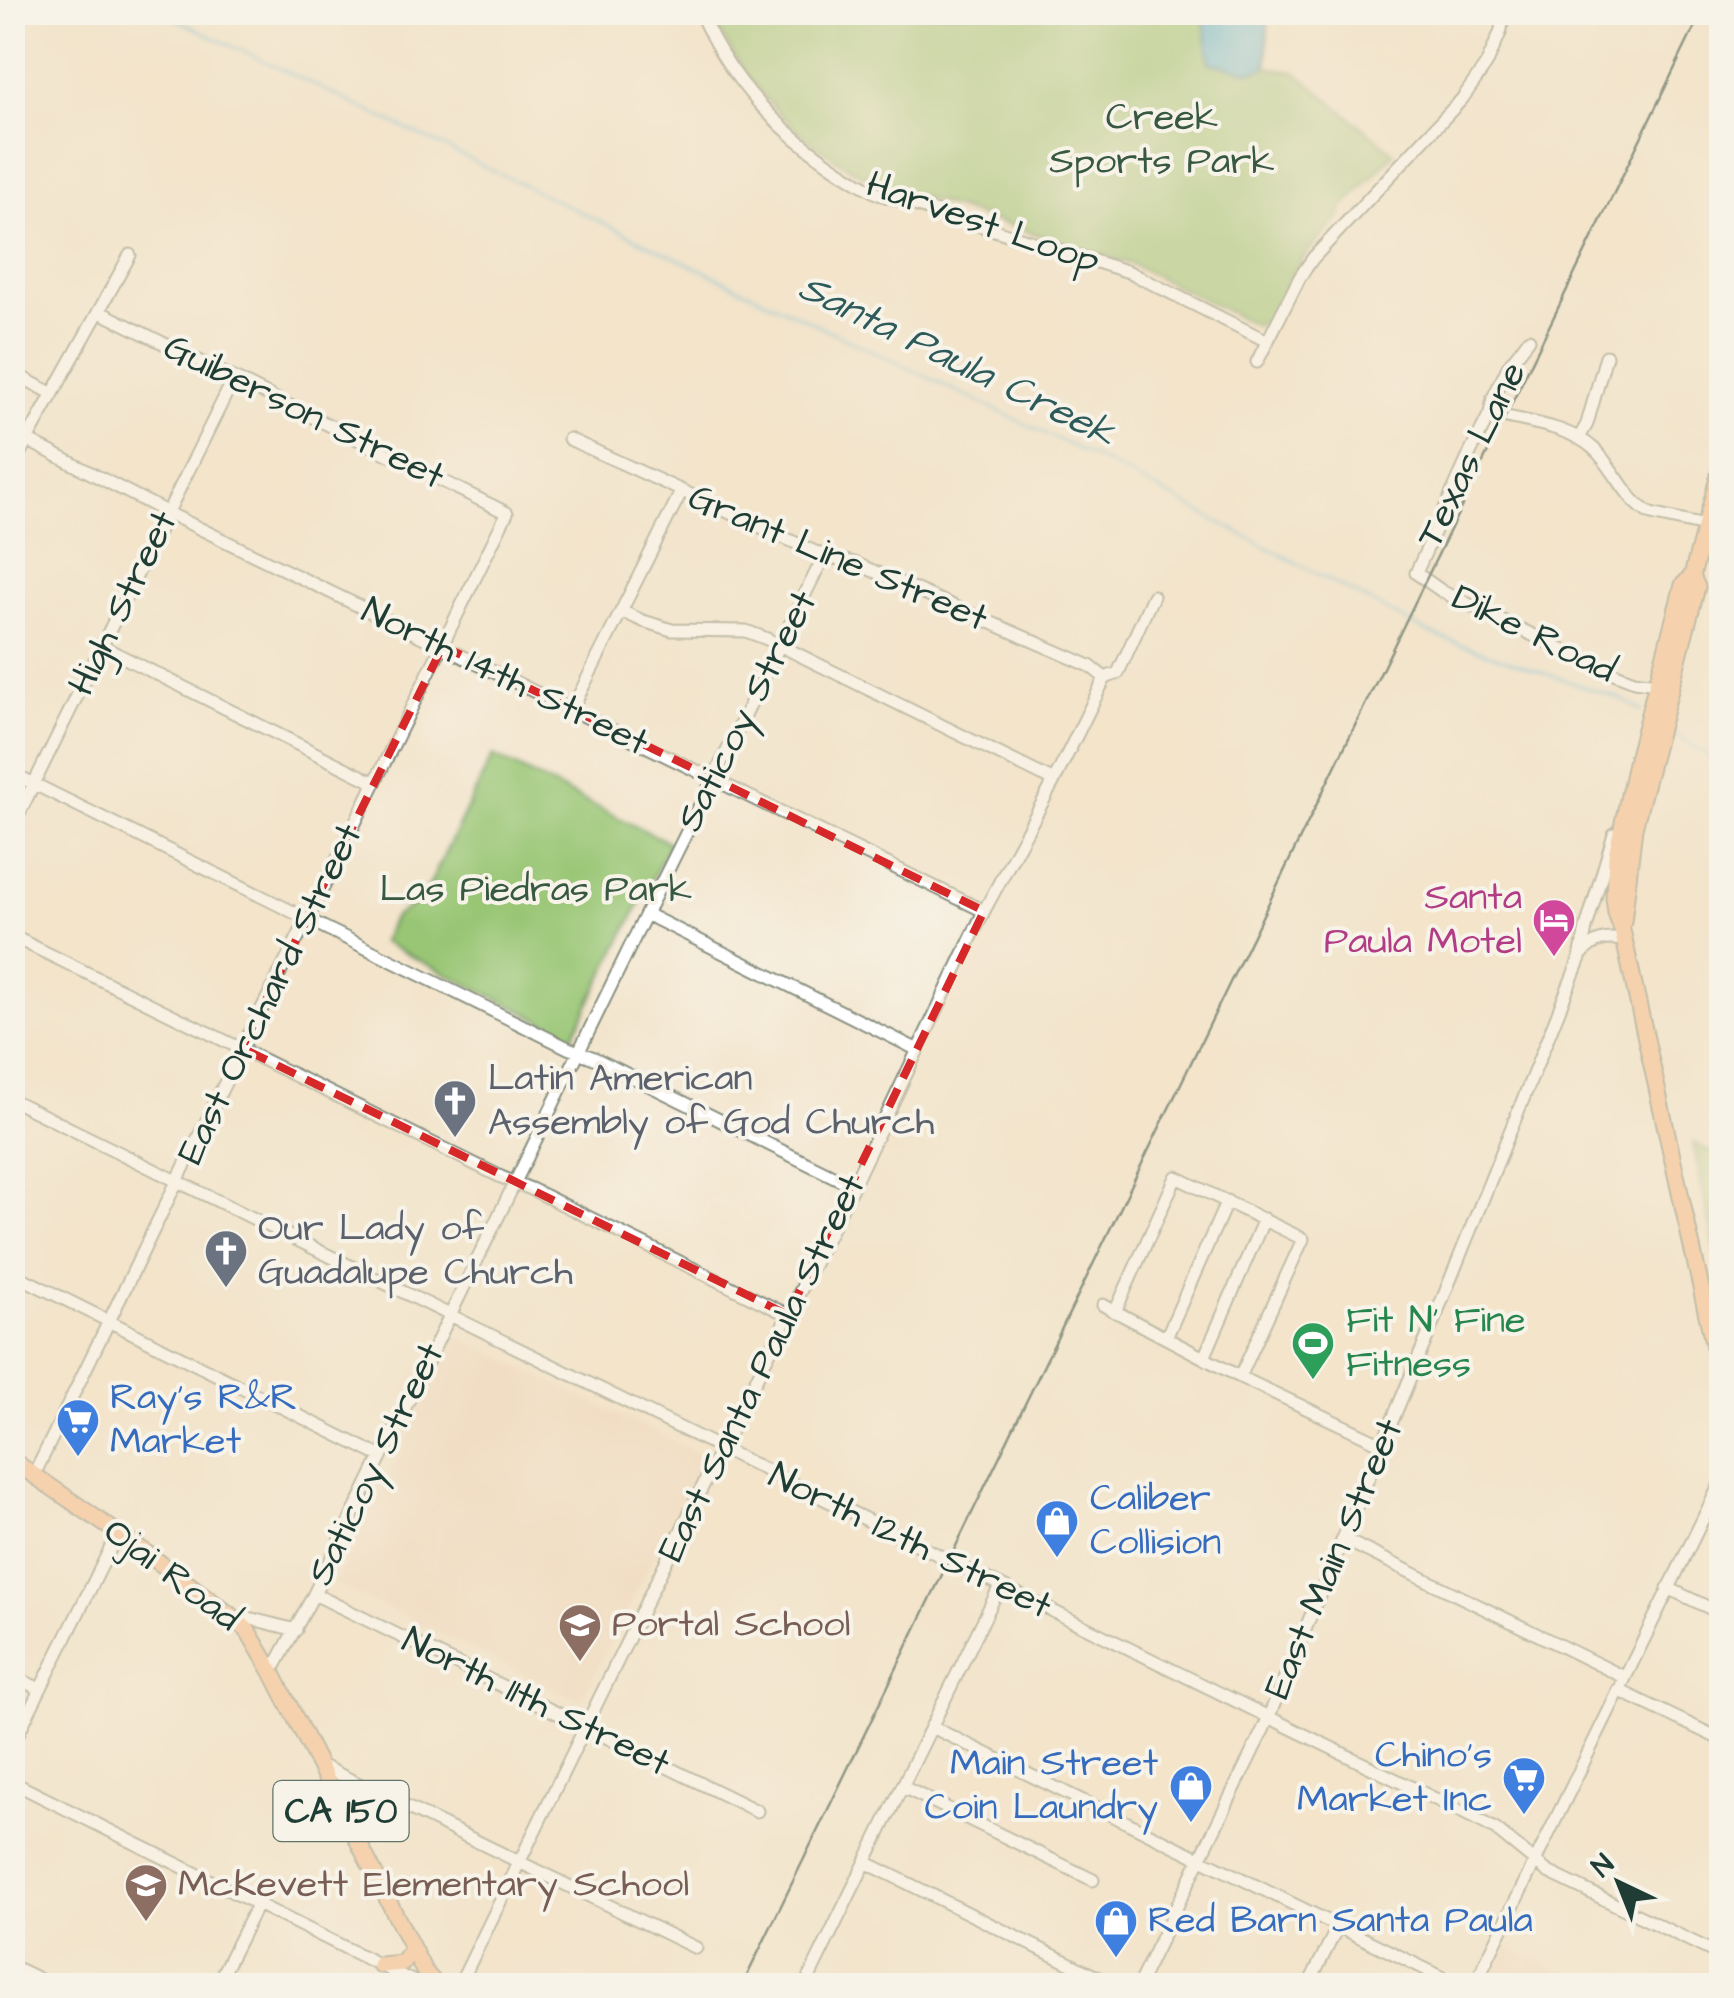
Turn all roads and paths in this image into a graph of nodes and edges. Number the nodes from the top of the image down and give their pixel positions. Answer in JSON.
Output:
{"nodes":[{"id":1,"x":700,"y":12,"type":"edge"},
{"id":2,"x":1505,"y":12,"type":"edge"},
{"id":3,"x":130,"y":255,"type":"dead end"},
{"id":4,"x":100,"y":312,"type":"junction"},
{"id":5,"x":1529,"y":339,"type":"dead end"},
{"id":6,"x":1266,"y":341,"type":"junction"},
{"id":7,"x":1606,"y":356,"type":"dead end"},
{"id":8,"x":1257,"y":362,"type":"dead end"},
{"id":9,"x":12,"y":372,"type":"edge"},
{"id":10,"x":234,"y":378,"type":"junction"},
{"id":11,"x":52,"y":394,"type":"junction"},
{"id":12,"x":1490,"y":413,"type":"junction"},
{"id":13,"x":1579,"y":438,"type":"junction"},
{"id":14,"x":569,"y":439,"type":"dead end"},
{"id":15,"x":27,"y":440,"type":"junction"},
{"id":16,"x":1722,"y":463,"type":"edge"},
{"id":17,"x":12,"y":468,"type":"edge"},
{"id":18,"x":681,"y":492,"type":"junction"},
{"id":19,"x":168,"y":513,"type":"junction"},
{"id":20,"x":507,"y":513,"type":"joint"},
{"id":21,"x":1705,"y":526,"type":"junction"},
{"id":22,"x":824,"y":556,"type":"junction"},
{"id":23,"x":1416,"y":573,"type":"joint"},
{"id":24,"x":1153,"y":596,"type":"dead end"},
{"id":25,"x":622,"y":610,"type":"junction"},
{"id":26,"x":780,"y":645,"type":"junction"},
{"id":27,"x":101,"y":646,"type":"junction"},
{"id":28,"x":442,"y":646,"type":"junction"},
{"id":29,"x":1104,"y":678,"type":"junction"},
{"id":30,"x":1659,"y":693,"type":"junction"},
{"id":31,"x":572,"y":710,"type":"junction"},
{"id":32,"x":1642,"y":764,"type":"junction"},
{"id":33,"x":12,"y":773,"type":"edge"},
{"id":34,"x":713,"y":778,"type":"junction"},
{"id":35,"x":1054,"y":780,"type":"junction"},
{"id":36,"x":375,"y":783,"type":"junction"},
{"id":37,"x":34,"y":784,"type":"junction"},
{"id":38,"x":12,"y":828,"type":"edge"},
{"id":39,"x":984,"y":912,"type":"junction"},
{"id":40,"x":646,"y":914,"type":"junction"},
{"id":41,"x":307,"y":918,"type":"junction"},
{"id":42,"x":1622,"y":935,"type":"junction"},
{"id":43,"x":12,"y":936,"type":"edge"},
{"id":44,"x":1580,"y":958,"type":"junction"},
{"id":45,"x":242,"y":1048,"type":"junction"},
{"id":46,"x":918,"y":1050,"type":"junction"},
{"id":47,"x":578,"y":1052,"type":"junction"},
{"id":48,"x":12,"y":1100,"type":"edge"},
{"id":49,"x":177,"y":1181,"type":"junction"},
{"id":50,"x":515,"y":1183,"type":"junction"},
{"id":51,"x":852,"y":1186,"type":"junction"},
{"id":52,"x":1226,"y":1201,"type":"junction"},
{"id":53,"x":1264,"y":1219,"type":"junction"},
{"id":54,"x":12,"y":1273,"type":"edge"},
{"id":55,"x":1103,"y":1306,"type":"dead end"},
{"id":56,"x":1116,"y":1312,"type":"junction"},
{"id":57,"x":449,"y":1314,"type":"junction"},
{"id":58,"x":788,"y":1315,"type":"junction"},
{"id":59,"x":110,"y":1320,"type":"junction"},
{"id":60,"x":1166,"y":1338,"type":"junction"},
{"id":61,"x":1204,"y":1358,"type":"junction"},
{"id":62,"x":1240,"y":1376,"type":"junction"},
{"id":63,"x":1722,"y":1383,"type":"edge"},
{"id":64,"x":1382,"y":1444,"type":"junction"},
{"id":65,"x":721,"y":1448,"type":"junction"},
{"id":66,"x":380,"y":1456,"type":"junction"},
{"id":67,"x":12,"y":1460,"type":"edge"},
{"id":68,"x":34,"y":1475,"type":"junction"},
{"id":69,"x":1722,"y":1480,"type":"edge"},
{"id":70,"x":118,"y":1533,"type":"junction"},
{"id":71,"x":1343,"y":1539,"type":"junction"},
{"id":72,"x":1000,"y":1586,"type":"junction"},
{"id":73,"x":1668,"y":1588,"type":"junction"},
{"id":74,"x":314,"y":1594,"type":"junction"},
{"id":75,"x":1722,"y":1614,"type":"edge"},
{"id":76,"x":233,"y":1617,"type":"junction"},
{"id":77,"x":296,"y":1630,"type":"junction"},
{"id":78,"x":272,"y":1672,"type":"junction"},
{"id":79,"x":12,"y":1676,"type":"edge"},
{"id":80,"x":1624,"y":1677,"type":"junction"},
{"id":81,"x":40,"y":1689,"type":"junction"},
{"id":82,"x":1618,"y":1690,"type":"junction"},
{"id":83,"x":1268,"y":1717,"type":"junction"},
{"id":84,"x":585,"y":1725,"type":"junction"},
{"id":85,"x":932,"y":1727,"type":"junction"},
{"id":86,"x":1722,"y":1740,"type":"edge"},
{"id":87,"x":12,"y":1746,"type":"edge"},
{"id":88,"x":316,"y":1763,"type":"junction"},
{"id":89,"x":12,"y":1782,"type":"edge"},
{"id":90,"x":903,"y":1787,"type":"junction"},
{"id":91,"x":757,"y":1811,"type":"dead end"},
{"id":92,"x":1200,"y":1858,"type":"junction"},
{"id":93,"x":518,"y":1862,"type":"junction"},
{"id":94,"x":1534,"y":1862,"type":"junction"},
{"id":95,"x":866,"y":1863,"type":"junction"},
{"id":96,"x":1092,"y":1880,"type":"dead end"},
{"id":97,"x":257,"y":1905,"type":"junction"},
{"id":98,"x":1338,"y":1926,"type":"junction"},
{"id":99,"x":696,"y":1948,"type":"dead end"},
{"id":100,"x":412,"y":1949,"type":"junction"},
{"id":101,"x":1722,"y":1956,"type":"edge"},
{"id":102,"x":380,"y":1965,"type":"junction"},
{"id":103,"x":12,"y":1966,"type":"edge"},
{"id":104,"x":30,"y":1981,"type":"edge"},
{"id":105,"x":53,"y":1986,"type":"edge"},
{"id":106,"x":216,"y":1986,"type":"edge"},
{"id":107,"x":422,"y":1986,"type":"edge"},
{"id":108,"x":437,"y":1986,"type":"edge"},
{"id":109,"x":458,"y":1986,"type":"edge"},
{"id":110,"x":806,"y":1986,"type":"edge"},
{"id":111,"x":1115,"y":1986,"type":"edge"},
{"id":112,"x":1138,"y":1986,"type":"edge"},
{"id":113,"x":1308,"y":1986,"type":"edge"},
{"id":114,"x":1460,"y":1986,"type":"edge"},
{"id":115,"x":1474,"y":1986,"type":"edge"}],
"edges":[{"from":1,"to":6,"type":"street","name":"Harvest Loop"},
{"from":2,"to":6,"type":"street"},
{"from":3,"to":4,"type":"street"},
{"from":4,"to":10,"type":"street","name":"Guiberson Street"},
{"from":4,"to":11,"type":"street"},
{"from":5,"to":12,"type":"street","name":"Texas Lane"},
{"from":6,"to":8,"type":"street"},
{"from":7,"to":13,"type":"street"},
{"from":9,"to":11,"type":"street"},
{"from":10,"to":19,"type":"street","name":"High Street"},
{"from":10,"to":20,"type":"street","name":"Guiberson Street"},
{"from":11,"to":15,"type":"street"},
{"from":12,"to":13,"type":"street"},
{"from":12,"to":23,"type":"street","name":"Texas Lane"},
{"from":13,"to":21,"type":"street"},
{"from":14,"to":18,"type":"street","name":"Grant Line Street"},
{"from":15,"to":17,"type":"street"},
{"from":15,"to":19,"type":"street","name":"North 14th Street"},
{"from":16,"to":21,"type":"main road"},
{"from":18,"to":22,"type":"street","name":"Grant Line Street"},
{"from":18,"to":25,"type":"street"},
{"from":19,"to":27,"type":"street","name":"High Street"},
{"from":19,"to":28,"type":"street","name":"North 14th Street"},
{"from":20,"to":28,"type":"street","name":"East Orchard Street"},
{"from":21,"to":30,"type":"main road"},
{"from":22,"to":26,"type":"street","name":"Saticoy Street"},
{"from":22,"to":29,"type":"street","name":"Grant Line Street"},
{"from":23,"to":30,"type":"street","name":"Dike Road"},
{"from":24,"to":29,"type":"street","name":"East Santa Paula Street"},
{"from":25,"to":26,"type":"street"},
{"from":25,"to":31,"type":"street"},
{"from":26,"to":34,"type":"street","name":"Saticoy Street"},
{"from":26,"to":35,"type":"street"},
{"from":27,"to":36,"type":"street"},
{"from":27,"to":37,"type":"street","name":"High Street"},
{"from":28,"to":31,"type":"street","name":"North 14th Street"},
{"from":28,"to":36,"type":"street","name":"East Orchard Street"},
{"from":29,"to":35,"type":"street","name":"East Santa Paula Street"},
{"from":30,"to":32,"type":"main road"},
{"from":31,"to":34,"type":"street","name":"North 14th Street"},
{"from":32,"to":42,"type":"main road"},
{"from":32,"to":44,"type":"street","name":"East Main Street"},
{"from":33,"to":37,"type":"street"},
{"from":34,"to":39,"type":"street","name":"North 14th Street"},
{"from":34,"to":40,"type":"street","name":"Saticoy Street"},
{"from":35,"to":39,"type":"street","name":"East Santa Paula Street"},
{"from":36,"to":41,"type":"street","name":"East Orchard Street"},
{"from":37,"to":38,"type":"street","name":"High Street"},
{"from":37,"to":41,"type":"street"},
{"from":39,"to":46,"type":"street","name":"East Santa Paula Street"},
{"from":40,"to":46,"type":"street"},
{"from":40,"to":47,"type":"street","name":"Saticoy Street"},
{"from":41,"to":45,"type":"street","name":"East Orchard Street"},
{"from":41,"to":47,"type":"street"},
{"from":42,"to":44,"type":"street"},
{"from":42,"to":63,"type":"main road"},
{"from":43,"to":45,"type":"street"},
{"from":44,"to":64,"type":"street","name":"East Main Street"},
{"from":45,"to":49,"type":"street","name":"East Orchard Street"},
{"from":45,"to":50,"type":"street"},
{"from":46,"to":51,"type":"street","name":"East Santa Paula Street"},
{"from":47,"to":50,"type":"street","name":"Saticoy Street"},
{"from":47,"to":51,"type":"street"},
{"from":48,"to":49,"type":"street","name":"North 12th Street"},
{"from":49,"to":57,"type":"street","name":"North 12th Street"},
{"from":49,"to":59,"type":"street","name":"East Orchard Street"},
{"from":50,"to":57,"type":"street","name":"Saticoy Street"},
{"from":50,"to":58,"type":"street"},
{"from":51,"to":58,"type":"street","name":"East Santa Paula Street"},
{"from":52,"to":53,"type":"street"},
{"from":52,"to":56,"type":"street"},
{"from":52,"to":60,"type":"street"},
{"from":53,"to":61,"type":"street"},
{"from":53,"to":62,"type":"street"},
{"from":54,"to":59,"type":"street"},
{"from":55,"to":56,"type":"street"},
{"from":56,"to":60,"type":"street"},
{"from":57,"to":65,"type":"street","name":"North 12th Street"},
{"from":57,"to":66,"type":"street","name":"Saticoy Street"},
{"from":58,"to":65,"type":"street","name":"East Santa Paula Street"},
{"from":59,"to":66,"type":"street"},
{"from":59,"to":68,"type":"street","name":"East Orchard Street"},
{"from":60,"to":61,"type":"street"},
{"from":61,"to":62,"type":"street"},
{"from":62,"to":64,"type":"street"},
{"from":64,"to":71,"type":"street","name":"East Main Street"},
{"from":65,"to":72,"type":"street","name":"North 12th Street"},
{"from":65,"to":84,"type":"street","name":"East Santa Paula Street"},
{"from":66,"to":74,"type":"street","name":"Saticoy Street"},
{"from":67,"to":68,"type":"main road","name":"Ojai Road","number":"CA 150"},
{"from":68,"to":70,"type":"main road","name":"Ojai Road","number":"CA 150"},
{"from":69,"to":73,"type":"street"},
{"from":70,"to":76,"type":"main road","name":"Ojai Road","number":"CA 150"},
{"from":70,"to":81,"type":"street"},
{"from":71,"to":80,"type":"street"},
{"from":71,"to":83,"type":"street","name":"East Main Street"},
{"from":72,"to":83,"type":"street","name":"North 12th Street"},
{"from":72,"to":85,"type":"street"},
{"from":73,"to":75,"type":"street"},
{"from":73,"to":80,"type":"street"},
{"from":74,"to":77,"type":"street","name":"Saticoy Street"},
{"from":74,"to":84,"type":"street","name":"North 11th Street"},
{"from":76,"to":77,"type":"street"},
{"from":76,"to":78,"type":"main road","name":"Ojai Road","number":"CA 150"},
{"from":77,"to":78,"type":"street","name":"Saticoy Street"},
{"from":78,"to":88,"type":"main road","name":"Ojai Road","number":"CA 150"},
{"from":79,"to":81,"type":"street"},
{"from":80,"to":82,"type":"street"},
{"from":81,"to":87,"type":"street"},
{"from":82,"to":86,"type":"street"},
{"from":82,"to":94,"type":"street"},
{"from":83,"to":92,"type":"street","name":"East Main Street"},
{"from":83,"to":94,"type":"street","name":"North 12th Street"},
{"from":84,"to":91,"type":"street","name":"North 11th Street"},
{"from":84,"to":93,"type":"street","name":"East Santa Paula Street"},
{"from":85,"to":90,"type":"street"},
{"from":85,"to":92,"type":"street"},
{"from":88,"to":93,"type":"street"},
{"from":88,"to":100,"type":"main road","name":"Ojai Road","number":"CA 150"},
{"from":89,"to":97,"type":"street"},
{"from":90,"to":95,"type":"street"},
{"from":90,"to":96,"type":"street"},
{"from":92,"to":98,"type":"street"},
{"from":92,"to":112,"type":"street","name":"East Main Street"},
{"from":93,"to":99,"type":"street"},
{"from":93,"to":109,"type":"street","name":"East Santa Paula Street"},
{"from":94,"to":101,"type":"street","name":"North 12th Street"},
{"from":94,"to":115,"type":"street"},
{"from":95,"to":110,"type":"street"},
{"from":95,"to":111,"type":"street"},
{"from":97,"to":102,"type":"street"},
{"from":97,"to":106,"type":"street"},
{"from":98,"to":113,"type":"street"},
{"from":98,"to":114,"type":"street"},
{"from":100,"to":102,"type":"main road"},
{"from":100,"to":108,"type":"main road","name":"Ojai Road","number":"CA 150"},
{"from":102,"to":107,"type":"street"},
{"from":103,"to":104,"type":"street"},
{"from":104,"to":105,"type":"street"}]}
